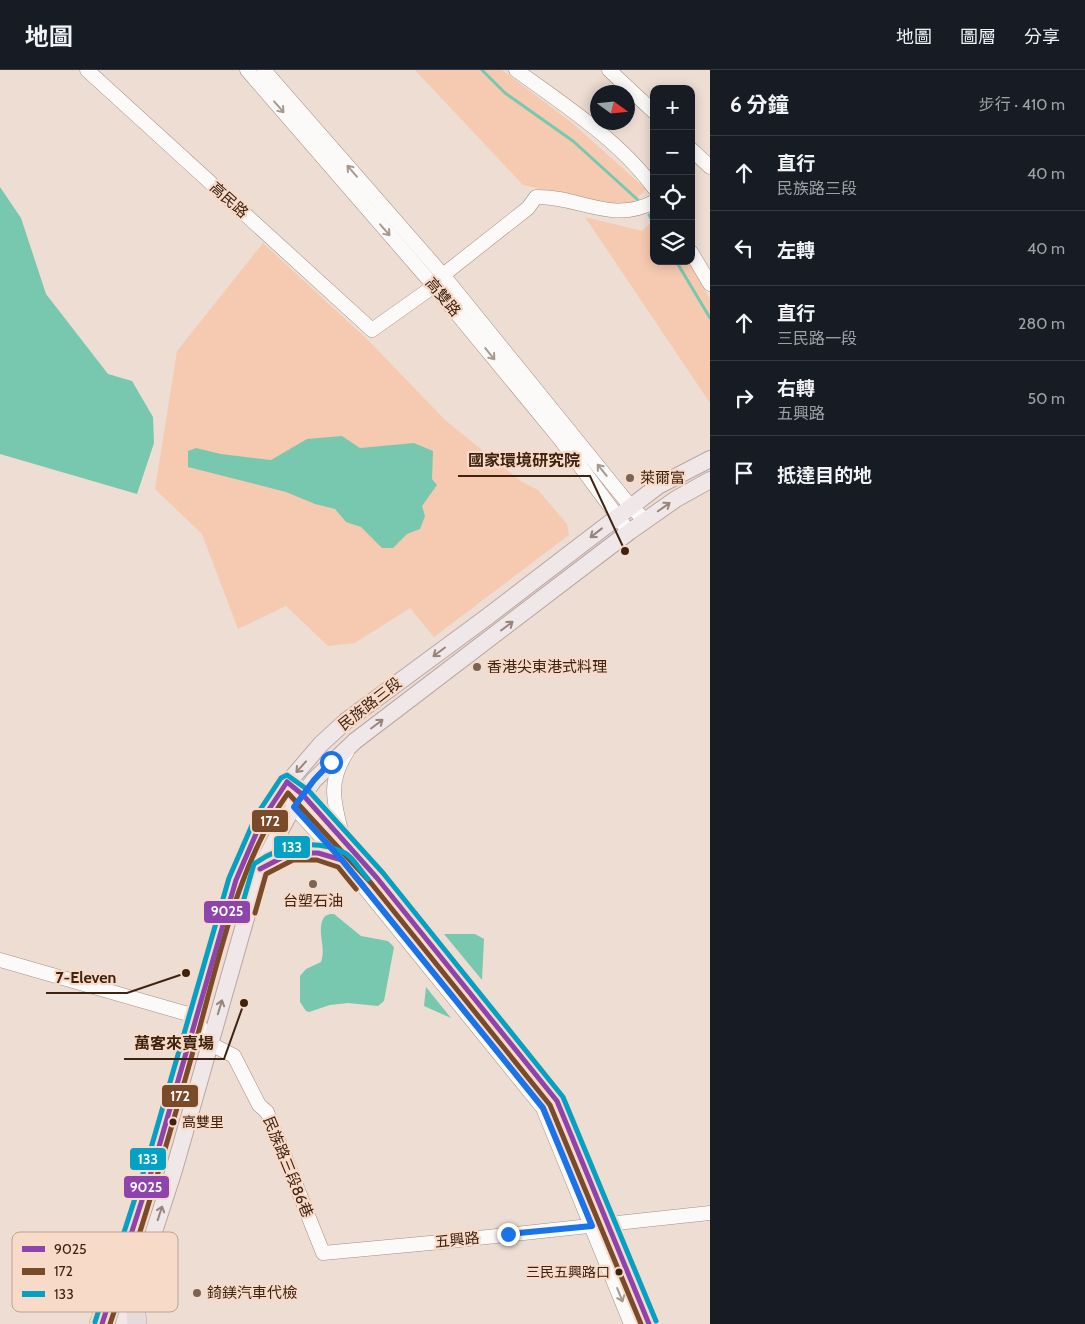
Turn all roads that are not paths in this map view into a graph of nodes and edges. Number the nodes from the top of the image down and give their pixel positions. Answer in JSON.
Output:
{"nodes":[{"id":1,"x":87,"y":70,"type":"edge"},
{"id":2,"x":247,"y":70,"type":"edge"},
{"id":3,"x":264,"y":70,"type":"edge"},
{"id":4,"x":516,"y":70,"type":"edge"},
{"id":5,"x":609,"y":70,"type":"edge"},
{"id":6,"x":650,"y":108,"type":"edge"},
{"id":7,"x":695,"y":153,"type":"edge"},
{"id":8,"x":710,"y":167,"type":"edge"},
{"id":9,"x":650,"y":183,"type":"edge"},
{"id":10,"x":650,"y":204,"type":"edge"},
{"id":11,"x":695,"y":259,"type":"edge"},
{"id":12,"x":438,"y":280,"type":"junction"},
{"id":13,"x":710,"y":284,"type":"edge"},
{"id":14,"x":710,"y":459,"type":"edge"},
{"id":15,"x":710,"y":480,"type":"edge"},
{"id":16,"x":625,"y":511,"type":"junction"},
{"id":17,"x":645,"y":520,"type":"junction"},
{"id":18,"x":629,"y":532,"type":"junction"},
{"id":19,"x":355,"y":741,"type":"junction"},
{"id":20,"x":287,"y":782,"type":"junction"},
{"id":21,"x":299,"y":801,"type":"junction"},
{"id":22,"x":343,"y":840,"type":"junction"},
{"id":23,"x":342,"y":860,"type":"junction"},
{"id":24,"x":260,"y":869,"type":"junction"},
{"id":25,"x":0,"y":960,"type":"edge"},
{"id":26,"x":195,"y":1016,"type":"junction"},
{"id":27,"x":209,"y":1043,"type":"junction"},
{"id":28,"x":710,"y":1213,"type":"edge"},
{"id":29,"x":608,"y":1224,"type":"junction"},
{"id":30,"x":592,"y":1226,"type":"junction"},
{"id":31,"x":132,"y":1232,"type":"edge"},
{"id":32,"x":154,"y":1232,"type":"edge"},
{"id":33,"x":323,"y":1252,"type":"joint"},
{"id":34,"x":105,"y":1312,"type":"edge"},
{"id":35,"x":128,"y":1312,"type":"edge"},
{"id":36,"x":100,"y":1324,"type":"edge"},
{"id":37,"x":124,"y":1324,"type":"edge"},
{"id":38,"x":631,"y":1324,"type":"edge"},
{"id":39,"x":649,"y":1324,"type":"edge"}],
"edges":[{"from":1,"to":12,"type":"street","name":"高民路"},
{"from":2,"to":12,"type":"street","name":"高雙路","one_way":true},
{"from":12,"to":3,"type":"street","name":"高雙路","one_way":true},
{"from":4,"to":9,"type":"street"},
{"from":5,"to":6,"type":"street"},
{"from":7,"to":8,"type":"street"},
{"from":10,"to":12,"type":"street"},
{"from":11,"to":13,"type":"street"},
{"from":12,"to":16,"type":"street","name":"高雙路"},
{"from":14,"to":16,"type":"main road","name":"民族路三段"},
{"from":17,"to":15,"type":"main road","name":"民族路三段","one_way":true},
{"from":16,"to":17,"type":"street","name":"高雙路"},
{"from":16,"to":18,"type":"street","name":"高雙路"},
{"from":16,"to":20,"type":"main road","name":"民族路三段","one_way":true},
{"from":17,"to":18,"type":"main road","name":"民族路三段"},
{"from":19,"to":18,"type":"main road","name":"民族路三段","one_way":true},
{"from":19,"to":21,"type":"main road","name":"民族路三段"},
{"from":19,"to":22,"type":"street"},
{"from":20,"to":21,"type":"street"},
{"from":20,"to":26,"type":"main road","name":"民族路三段"},
{"from":21,"to":22,"type":"street"},
{"from":21,"to":23,"type":"street"},
{"from":21,"to":24,"type":"main road","name":"民族路三段"},
{"from":22,"to":29,"type":"street"},
{"from":23,"to":24,"type":"street"},
{"from":23,"to":30,"type":"street"},
{"from":27,"to":24,"type":"main road","name":"民族路三段","one_way":true},
{"from":25,"to":26,"type":"street"},
{"from":26,"to":27,"type":"street"},
{"from":26,"to":31,"type":"main road","name":"民族路三段"},
{"from":32,"to":27,"type":"main road","name":"民族路三段","one_way":true},
{"from":27,"to":33,"type":"street","name":"民族路三段86巷"},
{"from":28,"to":29,"type":"street","name":"五興路"},
{"from":29,"to":30,"type":"street","name":"五興路"},
{"from":29,"to":39,"type":"street"},
{"from":30,"to":33,"type":"street","name":"五興路"},
{"from":30,"to":38,"type":"street","one_way":true},
{"from":34,"to":36,"type":"highway"},
{"from":35,"to":37,"type":"main road","name":"民族路三段"}]}
